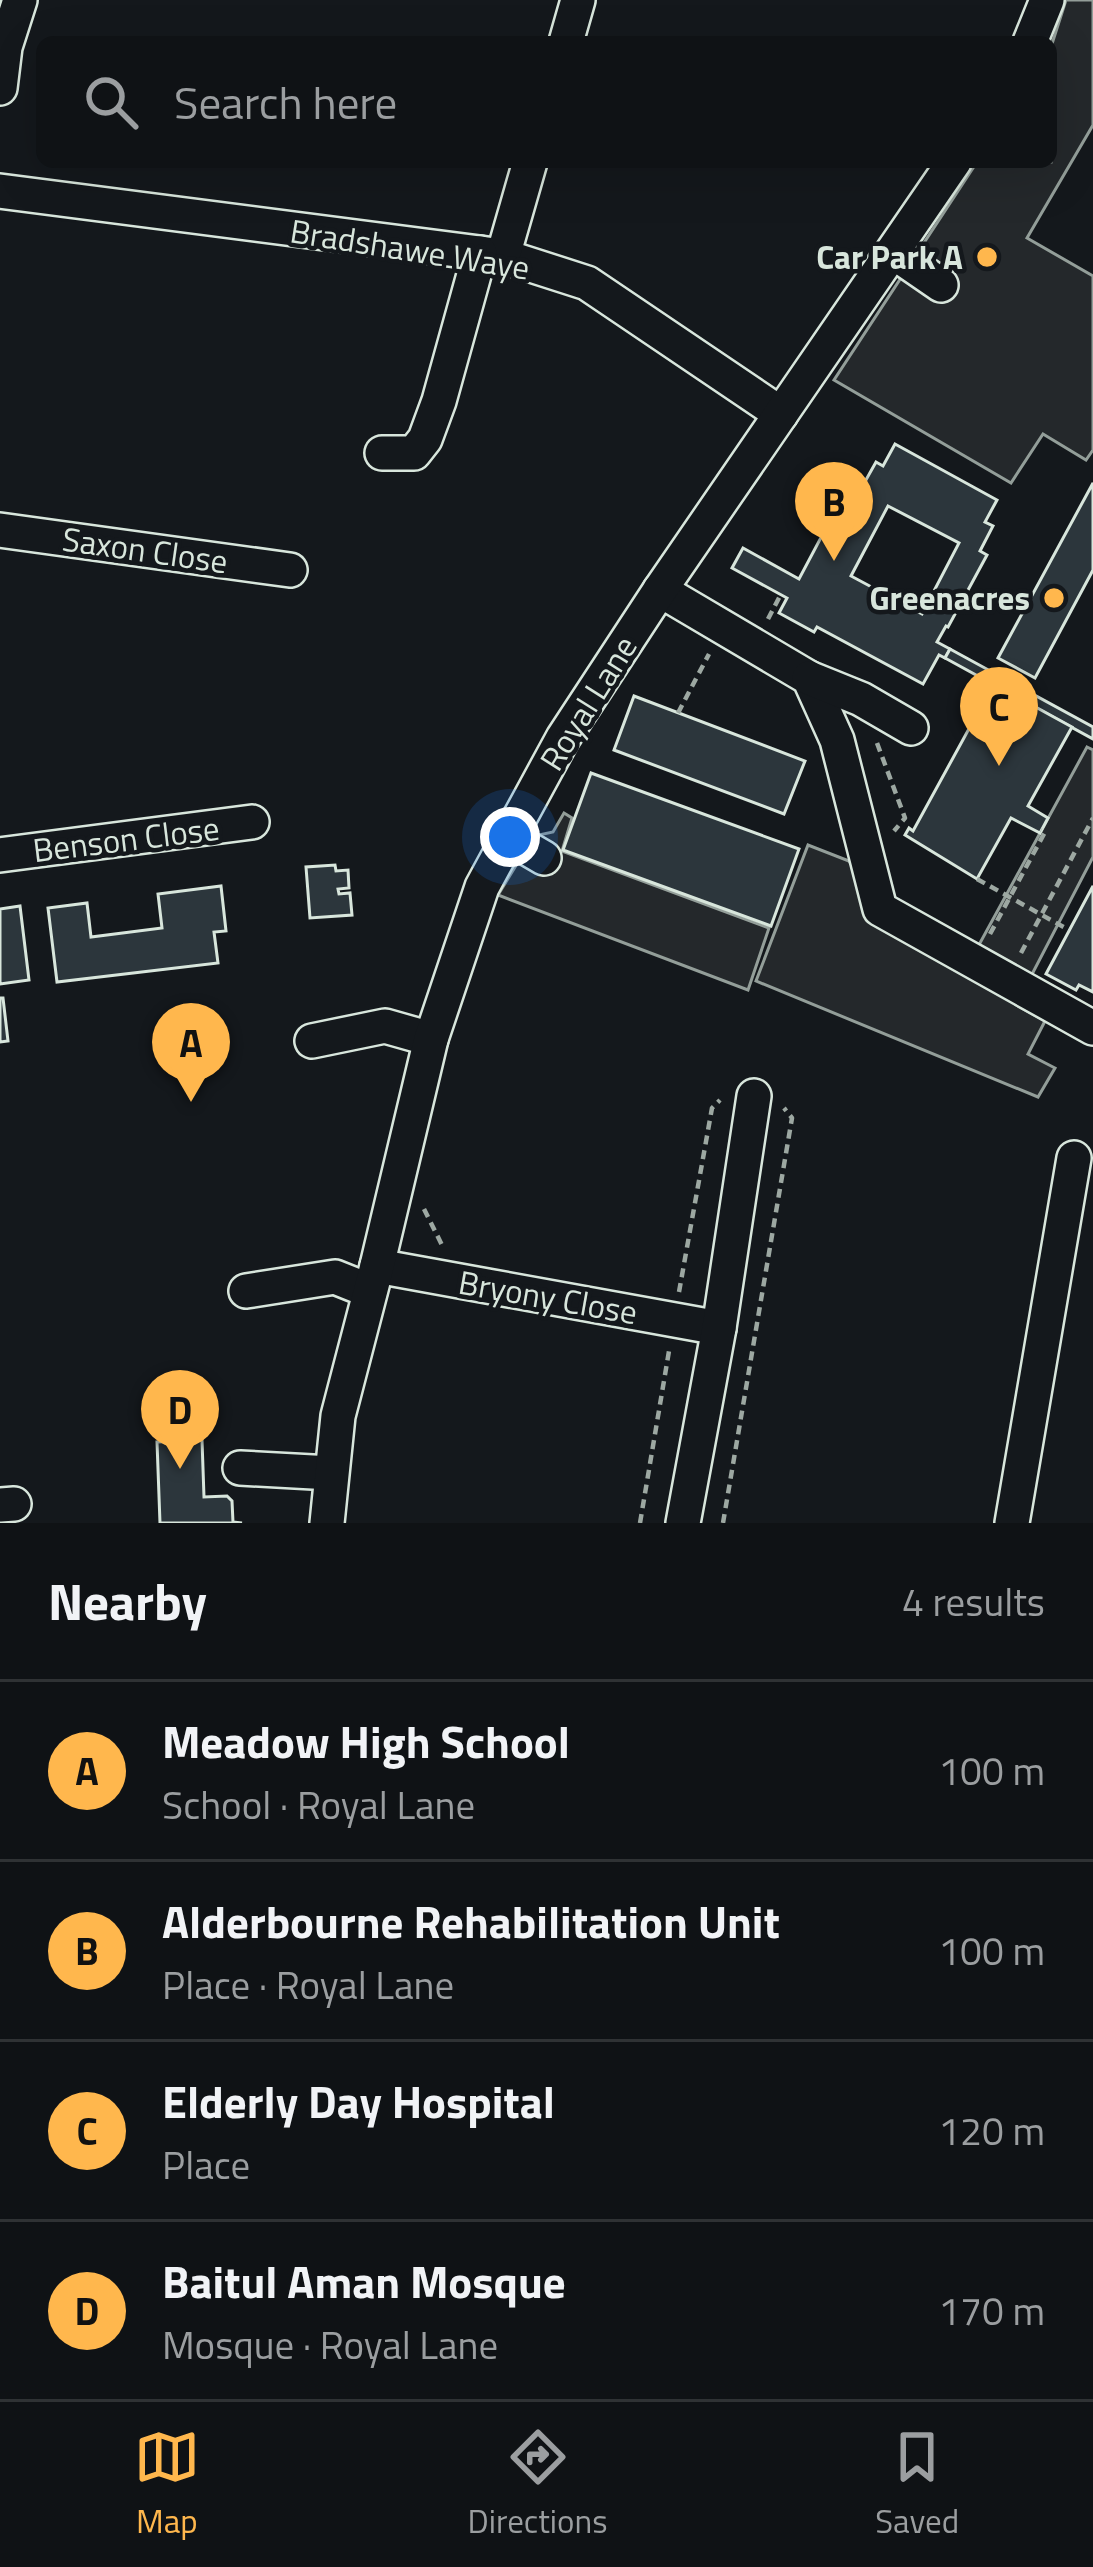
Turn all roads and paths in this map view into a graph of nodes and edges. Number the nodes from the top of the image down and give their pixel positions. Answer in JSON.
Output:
{"nodes":[{"id":1,"x":20,"y":0,"type":"edge"},
{"id":2,"x":578,"y":0,"type":"edge"},
{"id":3,"x":1047,"y":0,"type":"edge"},
{"id":4,"x":568,"y":36,"type":"edge"},
{"id":5,"x":1032,"y":36,"type":"edge"},
{"id":6,"x":0,"y":88,"type":"edge"},
{"id":7,"x":527,"y":168,"type":"edge"},
{"id":8,"x":950,"y":168,"type":"edge"},
{"id":9,"x":0,"y":191,"type":"edge"},
{"id":10,"x":893,"y":252,"type":"junction"},
{"id":11,"x":491,"y":255,"type":"junction"},
{"id":12,"x":941,"y":285,"type":"dead end"},
{"id":13,"x":781,"y":414,"type":"junction"},
{"id":14,"x":382,"y":453,"type":"dead end"},
{"id":15,"x":0,"y":530,"type":"edge"},
{"id":16,"x":290,"y":570,"type":"dead end"},
{"id":17,"x":660,"y":590,"type":"junction"},
{"id":18,"x":724,"y":627,"type":"junction"},
{"id":19,"x":809,"y":678,"type":"junction"},
{"id":20,"x":861,"y":699,"type":"junction"},
{"id":21,"x":678,"y":712,"type":"dead end"},
{"id":22,"x":911,"y":728,"type":"dead end"},
{"id":23,"x":1093,"y":818,"type":"edge"},
{"id":24,"x":252,"y":822,"type":"dead end"},
{"id":25,"x":1041,"y":830,"type":"dead end"},
{"id":26,"x":508,"y":836,"type":"junction"},
{"id":27,"x":0,"y":855,"type":"edge"},
{"id":28,"x":544,"y":858,"type":"dead end"},
{"id":29,"x":869,"y":865,"type":"junction"},
{"id":30,"x":976,"y":879,"type":"dead end"},
{"id":31,"x":1010,"y":897,"type":"junction"},
{"id":32,"x":1041,"y":914,"type":"junction"},
{"id":33,"x":1069,"y":930,"type":"dead end"},
{"id":34,"x":984,"y":944,"type":"dead end"},
{"id":35,"x":1007,"y":980,"type":"junction"},
{"id":36,"x":1093,"y":1028,"type":"edge"},
{"id":37,"x":431,"y":1039,"type":"junction"},
{"id":38,"x":312,"y":1041,"type":"dead end"},
{"id":39,"x":754,"y":1096,"type":"dead end"},
{"id":40,"x":1074,"y":1158,"type":"dead end"},
{"id":41,"x":417,"y":1196,"type":"dead end"},
{"id":42,"x":374,"y":1278,"type":"junction"},
{"id":43,"x":460,"y":1282,"type":"junction"},
{"id":44,"x":246,"y":1291,"type":"dead end"},
{"id":45,"x":719,"y":1328,"type":"junction"},
{"id":46,"x":240,"y":1468,"type":"dead end"},
{"id":47,"x":331,"y":1473,"type":"junction"},
{"id":48,"x":327,"y":1523,"type":"edge"},
{"id":49,"x":683,"y":1523,"type":"edge"},
{"id":50,"x":1012,"y":1523,"type":"edge"}],
"edges":[{"from":1,"to":6,"type":"street"},
{"from":2,"to":4,"type":"street"},
{"from":3,"to":5,"type":"street"},
{"from":7,"to":11,"type":"street"},
{"from":8,"to":10,"type":"street","name":"Royal Lane"},
{"from":9,"to":11,"type":"street","name":"Bradshawe Waye"},
{"from":10,"to":12,"type":"street"},
{"from":10,"to":13,"type":"street","name":"Royal Lane"},
{"from":11,"to":13,"type":"street","name":"Bradshawe Waye"},
{"from":11,"to":14,"type":"street"},
{"from":13,"to":17,"type":"street","name":"Royal Lane"},
{"from":15,"to":16,"type":"street","name":"Saxon Close"},
{"from":17,"to":18,"type":"street"},
{"from":17,"to":26,"type":"street","name":"Royal Lane"},
{"from":18,"to":19,"type":"street"},
{"from":18,"to":21,"type":"path"},
{"from":19,"to":20,"type":"street"},
{"from":19,"to":29,"type":"street"},
{"from":20,"to":22,"type":"street"},
{"from":20,"to":29,"type":"path"},
{"from":23,"to":32,"type":"path"},
{"from":24,"to":27,"type":"street","name":"Benson Close"},
{"from":25,"to":31,"type":"path"},
{"from":26,"to":28,"type":"street"},
{"from":26,"to":37,"type":"street","name":"Royal Lane"},
{"from":29,"to":35,"type":"street"},
{"from":30,"to":31,"type":"path"},
{"from":31,"to":32,"type":"path"},
{"from":31,"to":34,"type":"path"},
{"from":32,"to":33,"type":"path"},
{"from":32,"to":35,"type":"path"},
{"from":35,"to":36,"type":"street"},
{"from":37,"to":38,"type":"street"},
{"from":37,"to":42,"type":"street","name":"Royal Lane"},
{"from":39,"to":45,"type":"street"},
{"from":40,"to":50,"type":"street"},
{"from":41,"to":43,"type":"path"},
{"from":42,"to":43,"type":"street","name":"Bryony Close"},
{"from":42,"to":44,"type":"street","name":"Bryony Close"},
{"from":42,"to":47,"type":"street","name":"Royal Lane"},
{"from":43,"to":45,"type":"street","name":"Bryony Close"},
{"from":45,"to":49,"type":"street"},
{"from":46,"to":47,"type":"street"},
{"from":47,"to":48,"type":"street","name":"Royal Lane"}]}
